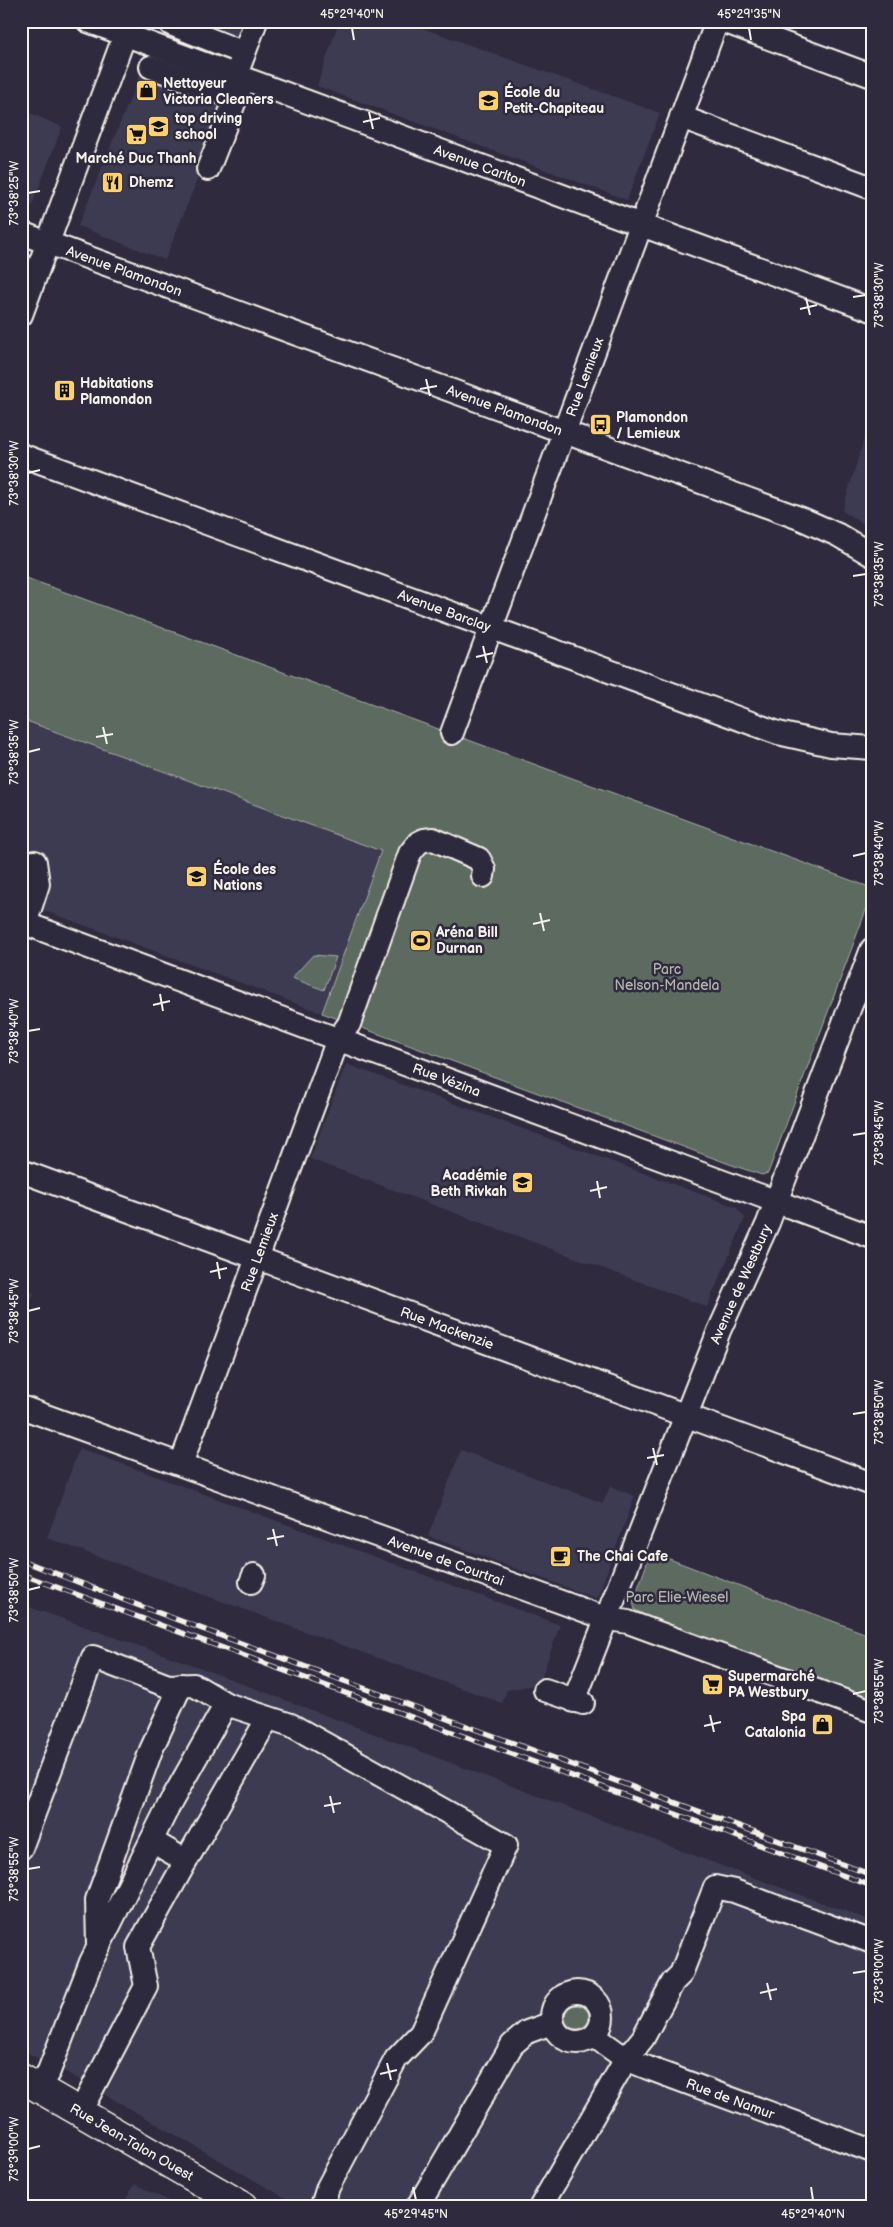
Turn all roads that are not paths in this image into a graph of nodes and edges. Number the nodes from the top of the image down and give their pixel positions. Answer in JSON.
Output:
{"nodes":[{"id":1,"x":88,"y":21,"type":"edge"},
{"id":2,"x":256,"y":21,"type":"edge"},
{"id":3,"x":717,"y":21,"type":"edge"},
{"id":4,"x":723,"y":21,"type":"edge"},
{"id":5,"x":170,"y":24,"type":"dead end"},
{"id":6,"x":128,"y":28,"type":"edge"},
{"id":7,"x":244,"y":52,"type":"junction"},
{"id":8,"x":151,"y":67,"type":"dead end"},
{"id":9,"x":872,"y":76,"type":"edge"},
{"id":10,"x":239,"y":84,"type":"junction"},
{"id":11,"x":681,"y":117,"type":"junction"},
{"id":12,"x":208,"y":169,"type":"dead end"},
{"id":13,"x":872,"y":188,"type":"edge"},
{"id":14,"x":641,"y":224,"type":"junction"},
{"id":15,"x":21,"y":233,"type":"edge"},
{"id":16,"x":48,"y":243,"type":"junction"},
{"id":17,"x":872,"y":310,"type":"edge"},
{"id":18,"x":21,"y":314,"type":"edge"},
{"id":19,"x":564,"y":433,"type":"junction"},
{"id":20,"x":21,"y":455,"type":"edge"},
{"id":21,"x":872,"y":556,"type":"edge"},
{"id":22,"x":492,"y":629,"type":"junction"},
{"id":23,"x":452,"y":733,"type":"dead end"},
{"id":24,"x":872,"y":748,"type":"edge"},
{"id":25,"x":21,"y":864,"type":"edge"},
{"id":26,"x":483,"y":876,"type":"dead end"},
{"id":27,"x":23,"y":923,"type":"edge"},
{"id":28,"x":872,"y":949,"type":"edge"},
{"id":29,"x":338,"y":1039,"type":"junction"},
{"id":30,"x":21,"y":1171,"type":"edge"},
{"id":31,"x":776,"y":1201,"type":"junction"},
{"id":32,"x":872,"y":1237,"type":"edge"},
{"id":33,"x":258,"y":1258,"type":"junction"},
{"id":34,"x":21,"y":1407,"type":"edge"},
{"id":35,"x":686,"y":1416,"type":"junction"},
{"id":36,"x":182,"y":1464,"type":"junction"},
{"id":37,"x":872,"y":1484,"type":"edge"},
{"id":38,"x":608,"y":1619,"type":"junction"},
{"id":39,"x":181,"y":1685,"type":"junction"},
{"id":40,"x":545,"y":1690,"type":"dead end"},
{"id":41,"x":226,"y":1704,"type":"junction"},
{"id":42,"x":872,"y":1711,"type":"edge"},
{"id":43,"x":268,"y":1718,"type":"junction"},
{"id":44,"x":152,"y":1840,"type":"junction"},
{"id":45,"x":21,"y":1848,"type":"edge"},
{"id":46,"x":186,"y":1861,"type":"junction"},
{"id":47,"x":872,"y":1942,"type":"edge"},
{"id":48,"x":98,"y":1948,"type":"junction"},
{"id":49,"x":552,"y":2023,"type":"junction"},
{"id":50,"x":594,"y":2036,"type":"junction"},
{"id":51,"x":626,"y":2058,"type":"junction"},
{"id":52,"x":30,"y":2083,"type":"edge"},
{"id":53,"x":80,"y":2112,"type":"junction"},
{"id":54,"x":872,"y":2151,"type":"edge"},
{"id":55,"x":243,"y":2206,"type":"edge"},
{"id":56,"x":322,"y":2206,"type":"edge"},
{"id":57,"x":418,"y":2206,"type":"edge"},
{"id":58,"x":541,"y":2206,"type":"edge"}],
"edges":[{"from":1,"to":6,"type":"street","name":"Avenue Carlton"},
{"from":2,"to":7,"type":"street"},
{"from":3,"to":11,"type":"street","name":"Rue Lemieux"},
{"from":4,"to":9,"type":"street"},
{"from":5,"to":7,"type":"street"},
{"from":6,"to":10,"type":"street","name":"Avenue Carlton"},
{"from":6,"to":16,"type":"street"},
{"from":7,"to":10,"type":"street"},
{"from":8,"to":10,"type":"street"},
{"from":10,"to":12,"type":"street"},
{"from":10,"to":14,"type":"street","name":"Avenue Carlton"},
{"from":11,"to":13,"type":"street"},
{"from":11,"to":14,"type":"street","name":"Rue Lemieux"},
{"from":14,"to":17,"type":"street","name":"Avenue Carlton"},
{"from":14,"to":19,"type":"street","name":"Rue Lemieux"},
{"from":15,"to":16,"type":"street","name":"Avenue Plamondon"},
{"from":16,"to":18,"type":"street"},
{"from":16,"to":19,"type":"street","name":"Avenue Plamondon"},
{"from":19,"to":21,"type":"street","name":"Avenue Plamondon"},
{"from":19,"to":22,"type":"street","name":"Rue Lemieux"},
{"from":20,"to":22,"type":"street","name":"Avenue Barclay"},
{"from":22,"to":23,"type":"street","name":"Rue Lemieux"},
{"from":22,"to":24,"type":"street","name":"Avenue Barclay"},
{"from":25,"to":27,"type":"street"},
{"from":26,"to":29,"type":"street","name":"Rue Lemieux"},
{"from":27,"to":29,"type":"street","name":"Rue Vézina"},
{"from":28,"to":31,"type":"street","name":"Avenue de Westbury"},
{"from":29,"to":31,"type":"street","name":"Rue Vézina"},
{"from":29,"to":33,"type":"street","name":"Rue Lemieux"},
{"from":30,"to":33,"type":"street","name":"Rue Mackenzie"},
{"from":31,"to":32,"type":"street","name":"Rue Vézina"},
{"from":31,"to":35,"type":"street","name":"Avenue de Westbury"},
{"from":33,"to":35,"type":"street","name":"Rue Mackenzie"},
{"from":33,"to":36,"type":"street","name":"Rue Lemieux"},
{"from":34,"to":36,"type":"street","name":"Avenue de Courtrai"},
{"from":35,"to":37,"type":"street","name":"Rue Mackenzie"},
{"from":35,"to":38,"type":"street","name":"Avenue de Westbury"},
{"from":36,"to":38,"type":"street","name":"Avenue de Courtrai"},
{"from":38,"to":40,"type":"street","name":"Avenue de Westbury"},
{"from":38,"to":42,"type":"street","name":"Avenue de Courtrai"},
{"from":39,"to":41,"type":"street"},
{"from":39,"to":45,"type":"street"},
{"from":39,"to":48,"type":"street"},
{"from":41,"to":43,"type":"street"},
{"from":41,"to":44,"type":"street"},
{"from":43,"to":46,"type":"street"},
{"from":43,"to":56,"type":"street"},
{"from":44,"to":46,"type":"street"},
{"from":44,"to":48,"type":"street"},
{"from":46,"to":53,"type":"street"},
{"from":47,"to":51,"type":"street"},
{"from":48,"to":52,"type":"street"},
{"from":49,"to":50,"type":"street"},
{"from":49,"to":50,"type":"street"},
{"from":49,"to":57,"type":"street"},
{"from":50,"to":51,"type":"street","name":"Rue de Namur"},
{"from":51,"to":54,"type":"street","name":"Rue de Namur"},
{"from":51,"to":58,"type":"street"},
{"from":52,"to":53,"type":"main road","name":"Rue Jean-Talon Ouest"},
{"from":53,"to":55,"type":"main road","name":"Rue Jean-Talon Ouest"}]}
